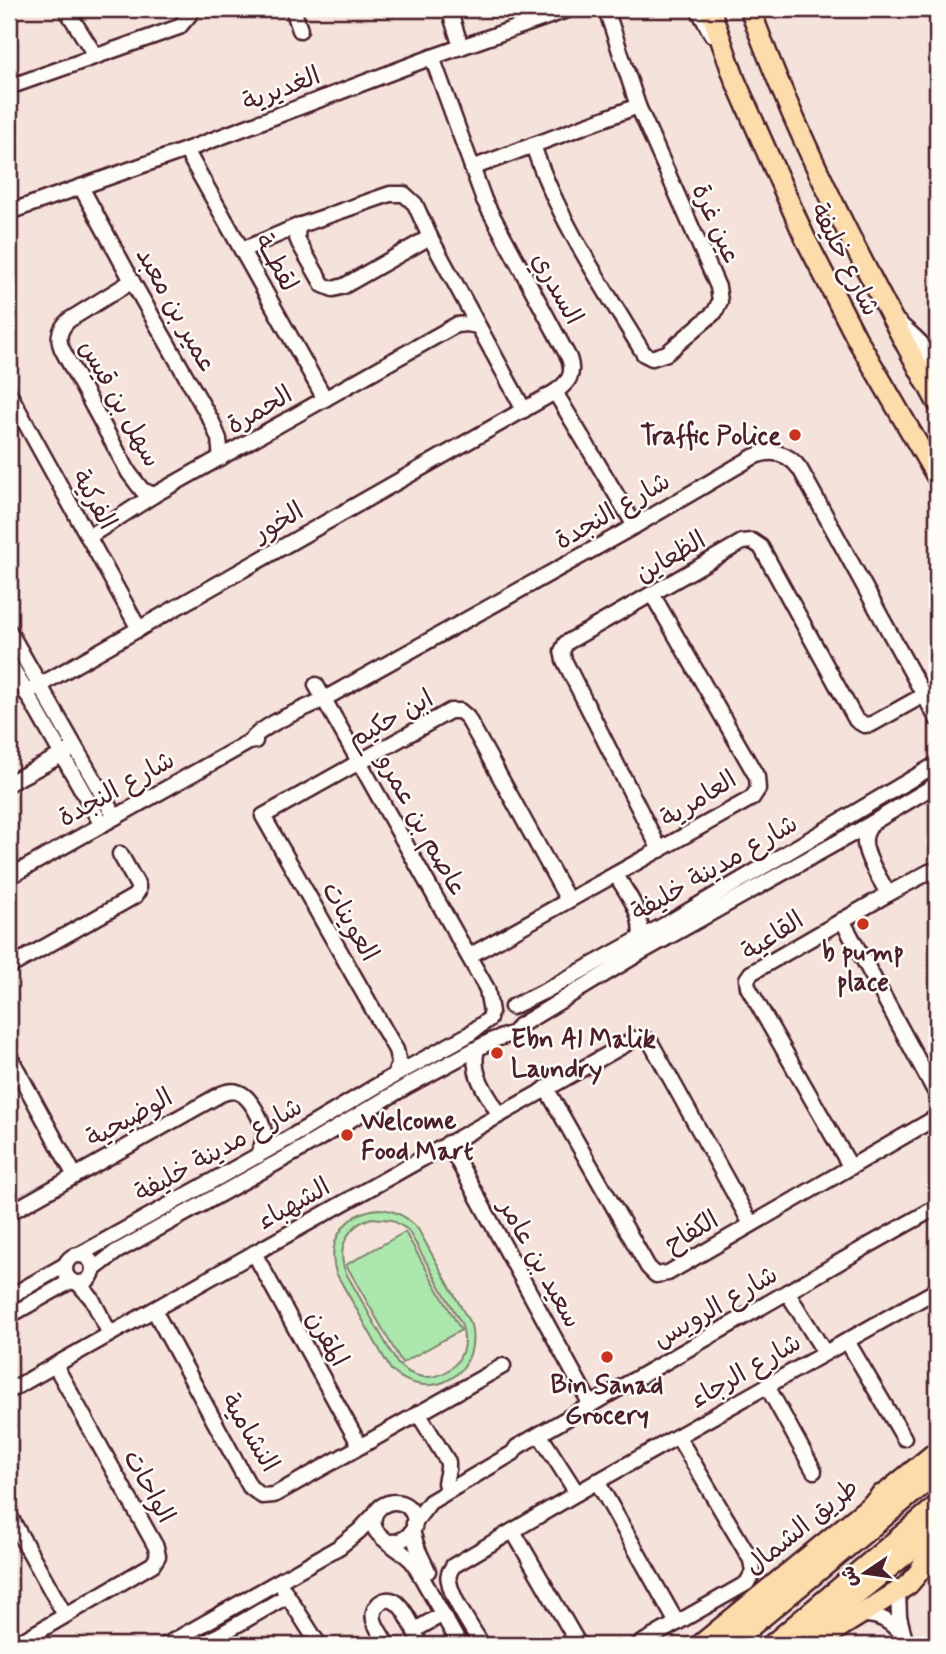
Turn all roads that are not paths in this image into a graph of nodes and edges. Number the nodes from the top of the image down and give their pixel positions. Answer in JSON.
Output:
{"nodes":[{"id":1,"x":66,"y":9,"type":"edge"},
{"id":2,"x":190,"y":9,"type":"edge"},
{"id":3,"x":293,"y":9,"type":"edge"},
{"id":4,"x":449,"y":9,"type":"edge"},
{"id":5,"x":570,"y":9,"type":"edge"},
{"id":6,"x":606,"y":9,"type":"edge"},
{"id":7,"x":698,"y":9,"type":"edge"},
{"id":8,"x":710,"y":9,"type":"edge"},
{"id":9,"x":750,"y":9,"type":"edge"},
{"id":10,"x":300,"y":30,"type":"dead end"},
{"id":11,"x":461,"y":47,"type":"junction"},
{"id":12,"x":95,"y":55,"type":"junction"},
{"id":13,"x":432,"y":57,"type":"junction"},
{"id":14,"x":730,"y":67,"type":"junction"},
{"id":15,"x":9,"y":87,"type":"edge"},
{"id":16,"x":638,"y":106,"type":"junction"},
{"id":17,"x":533,"y":145,"type":"junction"},
{"id":18,"x":186,"y":150,"type":"junction"},
{"id":19,"x":472,"y":168,"type":"junction"},
{"id":20,"x":81,"y":187,"type":"junction"},
{"id":21,"x":9,"y":212,"type":"edge"},
{"id":22,"x":298,"y":226,"type":"junction"},
{"id":23,"x":430,"y":237,"type":"junction"},
{"id":24,"x":242,"y":250,"type":"junction"},
{"id":25,"x":132,"y":281,"type":"junction"},
{"id":26,"x":466,"y":304,"type":"junction"},
{"id":27,"x":889,"y":313,"type":"junction"},
{"id":28,"x":456,"y":325,"type":"junction"},
{"id":29,"x":478,"y":326,"type":"junction"},
{"id":30,"x":937,"y":337,"type":"edge"},
{"id":31,"x":921,"y":341,"type":"junction"},
{"id":32,"x":936,"y":362,"type":"edge"},
{"id":33,"x":555,"y":392,"type":"junction"},
{"id":34,"x":9,"y":393,"type":"edge"},
{"id":35,"x":325,"y":399,"type":"junction"},
{"id":36,"x":937,"y":402,"type":"edge"},
{"id":37,"x":524,"y":410,"type":"junction"},
{"id":38,"x":222,"y":458,"type":"junction"},
{"id":39,"x":935,"y":475,"type":"edge"},
{"id":40,"x":154,"y":495,"type":"junction"},
{"id":41,"x":635,"y":526,"type":"junction"},
{"id":42,"x":88,"y":537,"type":"junction"},
{"id":43,"x":652,"y":594,"type":"junction"},
{"id":44,"x":139,"y":629,"type":"junction"},
{"id":45,"x":9,"y":631,"type":"edge"},
{"id":46,"x":9,"y":662,"type":"edge"},
{"id":47,"x":40,"y":685,"type":"junction"},
{"id":48,"x":316,"y":685,"type":"dead end"},
{"id":49,"x":26,"y":693,"type":"junction"},
{"id":50,"x":924,"y":695,"type":"junction"},
{"id":51,"x":324,"y":699,"type":"junction"},
{"id":52,"x":937,"y":719,"type":"edge"},
{"id":53,"x":68,"y":751,"type":"junction"},
{"id":54,"x":360,"y":762,"type":"junction"},
{"id":55,"x":937,"y":764,"type":"edge"},
{"id":56,"x":9,"y":783,"type":"edge"},
{"id":57,"x":937,"y":784,"type":"edge"},
{"id":58,"x":263,"y":816,"type":"joint"},
{"id":59,"x":115,"y":817,"type":"junction"},
{"id":60,"x":872,"y":823,"type":"junction"},
{"id":61,"x":102,"y":825,"type":"junction"},
{"id":62,"x":838,"y":842,"type":"junction"},
{"id":63,"x":660,"y":850,"type":"junction"},
{"id":64,"x":866,"y":850,"type":"junction"},
{"id":65,"x":120,"y":854,"type":"dead end"},
{"id":66,"x":937,"y":871,"type":"edge"},
{"id":67,"x":616,"y":875,"type":"junction"},
{"id":68,"x":9,"y":877,"type":"edge"},
{"id":69,"x":888,"y":894,"type":"junction"},
{"id":70,"x":568,"y":900,"type":"junction"},
{"id":71,"x":638,"y":913,"type":"junction"},
{"id":72,"x":842,"y":920,"type":"junction"},
{"id":73,"x":668,"y":923,"type":"junction"},
{"id":74,"x":640,"y":939,"type":"junction"},
{"id":75,"x":469,"y":956,"type":"junction"},
{"id":76,"x":9,"y":967,"type":"edge"},
{"id":77,"x":487,"y":989,"type":"junction"},
{"id":78,"x":509,"y":1006,"type":"junction"},
{"id":79,"x":490,"y":1016,"type":"junction"},
{"id":80,"x":519,"y":1026,"type":"junction"},
{"id":81,"x":502,"y":1036,"type":"junction"},
{"id":82,"x":477,"y":1049,"type":"junction"},
{"id":83,"x":396,"y":1050,"type":"junction"},
{"id":84,"x":9,"y":1055,"type":"edge"},
{"id":85,"x":420,"y":1060,"type":"junction"},
{"id":86,"x":452,"y":1063,"type":"junction"},
{"id":87,"x":395,"y":1075,"type":"junction"},
{"id":88,"x":478,"y":1078,"type":"junction"},
{"id":89,"x":546,"y":1088,"type":"junction"},
{"id":90,"x":937,"y":1095,"type":"edge"},
{"id":91,"x":499,"y":1114,"type":"junction"},
{"id":92,"x":937,"y":1116,"type":"edge"},
{"id":93,"x":262,"y":1124,"type":"junction"},
{"id":94,"x":291,"y":1137,"type":"junction"},
{"id":95,"x":448,"y":1143,"type":"junction"},
{"id":96,"x":258,"y":1156,"type":"junction"},
{"id":97,"x":850,"y":1166,"type":"junction"},
{"id":98,"x":75,"y":1176,"type":"junction"},
{"id":99,"x":937,"y":1207,"type":"edge"},
{"id":100,"x":9,"y":1213,"type":"edge"},
{"id":101,"x":751,"y":1224,"type":"junction"},
{"id":102,"x":254,"y":1253,"type":"junction"},
{"id":103,"x":79,"y":1255,"type":"junction"},
{"id":104,"x":65,"y":1265,"type":"junction"},
{"id":105,"x":93,"y":1271,"type":"junction"},
{"id":106,"x":75,"y":1283,"type":"junction"},
{"id":107,"x":788,"y":1292,"type":"junction"},
{"id":108,"x":934,"y":1292,"type":"edge"},
{"id":109,"x":9,"y":1297,"type":"edge"},
{"id":110,"x":92,"y":1299,"type":"junction"},
{"id":111,"x":937,"y":1307,"type":"edge"},
{"id":112,"x":154,"y":1310,"type":"junction"},
{"id":113,"x":9,"y":1316,"type":"edge"},
{"id":114,"x":110,"y":1334,"type":"junction"},
{"id":115,"x":847,"y":1341,"type":"junction"},
{"id":116,"x":825,"y":1353,"type":"junction"},
{"id":117,"x":55,"y":1365,"type":"junction"},
{"id":118,"x":503,"y":1366,"type":"dead end"},
{"id":119,"x":767,"y":1386,"type":"junction"},
{"id":120,"x":9,"y":1391,"type":"edge"},
{"id":121,"x":591,"y":1405,"type":"junction"},
{"id":122,"x":418,"y":1413,"type":"junction"},
{"id":123,"x":540,"y":1435,"type":"junction"},
{"id":124,"x":678,"y":1437,"type":"junction"},
{"id":125,"x":905,"y":1438,"type":"dead end"},
{"id":126,"x":360,"y":1446,"type":"junction"},
{"id":127,"x":517,"y":1447,"type":"junction"},
{"id":128,"x":937,"y":1451,"type":"edge"},
{"id":129,"x":447,"y":1462,"type":"junction"},
{"id":130,"x":469,"y":1469,"type":"junction"},
{"id":131,"x":814,"y":1471,"type":"dead end"},
{"id":132,"x":937,"y":1472,"type":"edge"},
{"id":133,"x":597,"y":1481,"type":"junction"},
{"id":134,"x":445,"y":1483,"type":"junction"},
{"id":135,"x":577,"y":1493,"type":"junction"},
{"id":136,"x":881,"y":1496,"type":"junction"},
{"id":137,"x":401,"y":1502,"type":"junction"},
{"id":138,"x":937,"y":1507,"type":"edge"},
{"id":139,"x":9,"y":1516,"type":"edge"},
{"id":140,"x":374,"y":1516,"type":"junction"},
{"id":141,"x":413,"y":1527,"type":"junction"},
{"id":142,"x":937,"y":1529,"type":"edge"},
{"id":143,"x":513,"y":1531,"type":"junction"},
{"id":144,"x":937,"y":1536,"type":"edge"},
{"id":145,"x":386,"y":1540,"type":"junction"},
{"id":146,"x":339,"y":1547,"type":"junction"},
{"id":147,"x":413,"y":1562,"type":"junction"},
{"id":148,"x":278,"y":1582,"type":"junction"},
{"id":149,"x":898,"y":1592,"type":"junction"},
{"id":150,"x":287,"y":1596,"type":"junction"},
{"id":151,"x":65,"y":1615,"type":"junction"},
{"id":152,"x":860,"y":1615,"type":"junction"},
{"id":153,"x":436,"y":1618,"type":"junction"},
{"id":154,"x":677,"y":1623,"type":"junction"},
{"id":155,"x":842,"y":1626,"type":"junction"},
{"id":156,"x":747,"y":1629,"type":"junction"},
{"id":157,"x":416,"y":1638,"type":"edge"},
{"id":158,"x":905,"y":1641,"type":"edge"},
{"id":159,"x":15,"y":1645,"type":"edge"},
{"id":160,"x":166,"y":1645,"type":"edge"},
{"id":161,"x":202,"y":1645,"type":"edge"},
{"id":162,"x":319,"y":1645,"type":"edge"},
{"id":163,"x":387,"y":1645,"type":"edge"},
{"id":164,"x":451,"y":1645,"type":"edge"},
{"id":165,"x":460,"y":1645,"type":"edge"},
{"id":166,"x":470,"y":1645,"type":"edge"},
{"id":167,"x":482,"y":1645,"type":"edge"},
{"id":168,"x":579,"y":1645,"type":"edge"},
{"id":169,"x":638,"y":1645,"type":"edge"},
{"id":170,"x":700,"y":1645,"type":"edge"},
{"id":171,"x":727,"y":1645,"type":"edge"},
{"id":172,"x":773,"y":1645,"type":"edge"},
{"id":173,"x":788,"y":1645,"type":"edge"},
{"id":174,"x":817,"y":1645,"type":"edge"}],
"edges":[{"from":1,"to":12,"type":"street"},
{"from":2,"to":12,"type":"street"},
{"from":3,"to":10,"type":"street"},
{"from":4,"to":11,"type":"street"},
{"from":5,"to":11,"type":"street","name":"الغديرية"},
{"from":6,"to":16,"type":"street","name":"عين غرة"},
{"from":7,"to":14,"type":"street","name":"شارع خليفة"},
{"from":8,"to":14,"type":"main road","name":"شارع خليفة"},
{"from":9,"to":27,"type":"main road","name":"شارع خليفة"},
{"from":11,"to":13,"type":"street","name":"الغديرية"},
{"from":12,"to":15,"type":"street"},
{"from":13,"to":18,"type":"street","name":"الغديرية"},
{"from":13,"to":19,"type":"street","name":"السدري"},
{"from":14,"to":39,"type":"main road","name":"شارع خليفة"},
{"from":16,"to":17,"type":"street"},
{"from":16,"to":17,"type":"street","name":"عين غرة"},
{"from":17,"to":19,"type":"street"},
{"from":18,"to":20,"type":"street","name":"الغديرية"},
{"from":18,"to":24,"type":"street","name":"لقطــة"},
{"from":19,"to":33,"type":"street","name":"السدري"},
{"from":20,"to":21,"type":"street","name":"الغديرية"},
{"from":20,"to":25,"type":"street","name":"عمير بن معبد"},
{"from":22,"to":23,"type":"street"},
{"from":22,"to":23,"type":"street"},
{"from":22,"to":24,"type":"street"},
{"from":23,"to":26,"type":"street"},
{"from":24,"to":35,"type":"street","name":"لقطــة"},
{"from":25,"to":38,"type":"street","name":"عمير بن معبد"},
{"from":25,"to":40,"type":"street","name":"سهل بن قيس"},
{"from":26,"to":28,"type":"street"},
{"from":26,"to":29,"type":"street"},
{"from":27,"to":31,"type":"street","name":"شارع خليفة"},
{"from":27,"to":36,"type":"main road","name":"شارع خليفة"},
{"from":28,"to":29,"type":"street"},
{"from":28,"to":35,"type":"street","name":"الحمرة"},
{"from":29,"to":37,"type":"street"},
{"from":30,"to":31,"type":"street"},
{"from":31,"to":32,"type":"street","name":"شارع خليفة"},
{"from":33,"to":37,"type":"street","name":"الخور"},
{"from":33,"to":41,"type":"street"},
{"from":34,"to":42,"type":"street","name":"الفركية"},
{"from":35,"to":38,"type":"street","name":"الحمرة"},
{"from":37,"to":44,"type":"street","name":"الخور"},
{"from":38,"to":40,"type":"street","name":"الحمرة"},
{"from":40,"to":42,"type":"street","name":"الحمرة"},
{"from":41,"to":50,"type":"street","name":"شارع النجدة"},
{"from":41,"to":51,"type":"street","name":"شارع النجدة"},
{"from":42,"to":44,"type":"street","name":"الفركية"},
{"from":43,"to":50,"type":"street","name":"الظعاين"},
{"from":43,"to":63,"type":"street","name":"الظعاين"},
{"from":43,"to":63,"type":"street","name":"العامرية"},
{"from":44,"to":47,"type":"street","name":"الخور"},
{"from":45,"to":47,"type":"street"},
{"from":46,"to":49,"type":"street"},
{"from":47,"to":49,"type":"street","name":"الخور"},
{"from":47,"to":53,"type":"street"},
{"from":48,"to":51,"type":"street","name":"عاصم بن عمرو"},
{"from":49,"to":53,"type":"street"},
{"from":50,"to":52,"type":"street","name":"شارع النجدة"},
{"from":51,"to":54,"type":"street","name":"عاصم بن عمرو"},
{"from":51,"to":59,"type":"street","name":"شارع النجدة"},
{"from":53,"to":56,"type":"street"},
{"from":53,"to":59,"type":"street"},
{"from":53,"to":61,"type":"street"},
{"from":54,"to":58,"type":"street","name":"ابن حكيم"},
{"from":54,"to":70,"type":"street","name":"ابن حكيم"},
{"from":54,"to":75,"type":"street","name":"عاصم بن عمرو"},
{"from":55,"to":73,"type":"street","name":"شارع مدينة خليفة"},
{"from":57,"to":60,"type":"street","name":"شارع مدينة خليفة"},
{"from":58,"to":83,"type":"street","name":"العوينات"},
{"from":59,"to":61,"type":"street","name":"شارع النجدة"},
{"from":60,"to":62,"type":"street","name":"شارع مدينة خليفة"},
{"from":60,"to":64,"type":"street"},
{"from":61,"to":68,"type":"street","name":"شارع النجدة"},
{"from":62,"to":64,"type":"street"},
{"from":62,"to":80,"type":"street","name":"شارع مدينة خليفة"},
{"from":63,"to":67,"type":"street","name":"العامرية"},
{"from":64,"to":69,"type":"street"},
{"from":65,"to":76,"type":"street"},
{"from":66,"to":69,"type":"street","name":"القاعية"},
{"from":67,"to":70,"type":"street","name":"العامرية"},
{"from":67,"to":71,"type":"street"},
{"from":69,"to":72,"type":"street","name":"القاعية"},
{"from":70,"to":75,"type":"street","name":"العامرية"},
{"from":71,"to":73,"type":"street"},
{"from":71,"to":74,"type":"street"},
{"from":72,"to":90,"type":"street"},
{"from":72,"to":97,"type":"street","name":"القاعية"},
{"from":73,"to":74,"type":"street","name":"شارع مدينة خليفة"},
{"from":74,"to":78,"type":"street","name":"شارع مدينة خليفة"},
{"from":75,"to":77,"type":"street","name":"عاصم بن عمرو"},
{"from":77,"to":78,"type":"street","name":"عاصم بن عمرو"},
{"from":77,"to":79,"type":"street","name":"عاصم بن عمرو"},
{"from":78,"to":79,"type":"street"},
{"from":78,"to":80,"type":"street"},
{"from":79,"to":81,"type":"street"},
{"from":79,"to":85,"type":"street","name":"شارع مدينة خليفة"},
{"from":80,"to":81,"type":"street"},
{"from":81,"to":82,"type":"street","name":"شارع مدينة خليفة"},
{"from":82,"to":86,"type":"street","name":"شارع مدينة خليفة"},
{"from":82,"to":88,"type":"street"},
{"from":83,"to":85,"type":"street"},
{"from":83,"to":87,"type":"street"},
{"from":84,"to":98,"type":"street"},
{"from":85,"to":87,"type":"street","name":"شارع مدينة خليفة"},
{"from":86,"to":88,"type":"street"},
{"from":86,"to":105,"type":"street","name":"شارع مدينة خليفة"},
{"from":87,"to":94,"type":"street","name":"شارع مدينة خليفة"},
{"from":88,"to":91,"type":"street"},
{"from":89,"to":91,"type":"street","name":"الشهباء"},
{"from":89,"to":101,"type":"street","name":"الكفاح"},
{"from":89,"to":101,"type":"street","name":"الشهباء"},
{"from":91,"to":95,"type":"street","name":"الشهباء"},
{"from":92,"to":97,"type":"street","name":"الكفاح"},
{"from":93,"to":94,"type":"street"},
{"from":93,"to":96,"type":"street"},
{"from":93,"to":98,"type":"street","name":"الوضيحية"},
{"from":94,"to":96,"type":"street","name":"شارع مدينة خليفة"},
{"from":95,"to":102,"type":"street","name":"الشهباء"},
{"from":95,"to":121,"type":"street","name":"سعيد بن عامر"},
{"from":96,"to":103,"type":"street","name":"شارع مدينة خليفة"},
{"from":97,"to":101,"type":"street","name":"الكفاح"},
{"from":98,"to":100,"type":"street","name":"الوضيحية"},
{"from":99,"to":107,"type":"street","name":"شارع الرويس"},
{"from":102,"to":112,"type":"street","name":"الشهباء"},
{"from":102,"to":126,"type":"street","name":"المقرن"},
{"from":103,"to":104,"type":"street"},
{"from":103,"to":105,"type":"street"},
{"from":104,"to":106,"type":"street"},
{"from":104,"to":109,"type":"street"},
{"from":105,"to":106,"type":"street"},
{"from":105,"to":110,"type":"street"},
{"from":106,"to":110,"type":"street"},
{"from":106,"to":113,"type":"street"},
{"from":107,"to":116,"type":"street"},
{"from":107,"to":121,"type":"street","name":"شارع الرويس"},
{"from":108,"to":111,"type":"street"},
{"from":108,"to":115,"type":"street","name":"شارع الرجاء"},
{"from":110,"to":114,"type":"street"},
{"from":112,"to":114,"type":"street","name":"الشهباء"},
{"from":112,"to":126,"type":"street","name":"النشامية"},
{"from":114,"to":117,"type":"street","name":"الشهباء"},
{"from":115,"to":116,"type":"street","name":"شارع الرجاء"},
{"from":115,"to":125,"type":"street"},
{"from":116,"to":119,"type":"street","name":"شارع الرجاء"},
{"from":117,"to":120,"type":"street","name":"الشهباء"},
{"from":117,"to":151,"type":"street","name":"الواحات"},
{"from":118,"to":122,"type":"street","name":"النشامية"},
{"from":119,"to":124,"type":"street","name":"شارع الرجاء"},
{"from":119,"to":131,"type":"street"},
{"from":121,"to":123,"type":"street","name":"شارع الرويس"},
{"from":122,"to":126,"type":"street","name":"النشامية"},
{"from":122,"to":129,"type":"street"},
{"from":123,"to":127,"type":"street","name":"شارع الرويس"},
{"from":123,"to":135,"type":"street"},
{"from":124,"to":133,"type":"street","name":"شارع الرجاء"},
{"from":124,"to":154,"type":"street"},
{"from":127,"to":130,"type":"street"},
{"from":127,"to":141,"type":"street"},
{"from":128,"to":136,"type":"main road","name":"طريق الشمال"},
{"from":129,"to":130,"type":"street"},
{"from":129,"to":134,"type":"street"},
{"from":130,"to":134,"type":"street"},
{"from":132,"to":156,"type":"highway","name":"طريق الشمال"},
{"from":133,"to":135,"type":"street","name":"شارع الرجاء"},
{"from":133,"to":154,"type":"street"},
{"from":134,"to":137,"type":"street"},
{"from":135,"to":143,"type":"street","name":"شارع الرجاء"},
{"from":136,"to":156,"type":"highway"},
{"from":136,"to":170,"type":"main road","name":"طريق الشمال"},
{"from":137,"to":140,"type":"street"},
{"from":137,"to":141,"type":"street"},
{"from":138,"to":172,"type":"highway"},
{"from":139,"to":151,"type":"street"},
{"from":140,"to":145,"type":"street"},
{"from":140,"to":146,"type":"street"},
{"from":141,"to":145,"type":"street"},
{"from":141,"to":166,"type":"street"},
{"from":142,"to":173,"type":"main road"},
{"from":143,"to":167,"type":"street","name":"شارع الرجاء"},
{"from":143,"to":168,"type":"street"},
{"from":144,"to":149,"type":"main road"},
{"from":145,"to":146,"type":"street"},
{"from":145,"to":147,"type":"street"},
{"from":146,"to":148,"type":"street"},
{"from":147,"to":153,"type":"street"},
{"from":147,"to":165,"type":"street"},
{"from":148,"to":150,"type":"street"},
{"from":148,"to":160,"type":"street"},
{"from":149,"to":152,"type":"main road"},
{"from":149,"to":158,"type":"street"},
{"from":150,"to":161,"type":"street"},
{"from":150,"to":162,"type":"street"},
{"from":151,"to":159,"type":"street","name":"الواحات"},
{"from":152,"to":155,"type":"main road"},
{"from":152,"to":158,"type":"street"},
{"from":153,"to":157,"type":"street"},
{"from":153,"to":164,"type":"street"},
{"from":154,"to":169,"type":"street"},
{"from":155,"to":173,"type":"main road"},
{"from":155,"to":174,"type":"main road"},
{"from":156,"to":171,"type":"highway","name":"طريق الشمال"},
{"from":157,"to":163,"type":"street"}]}
